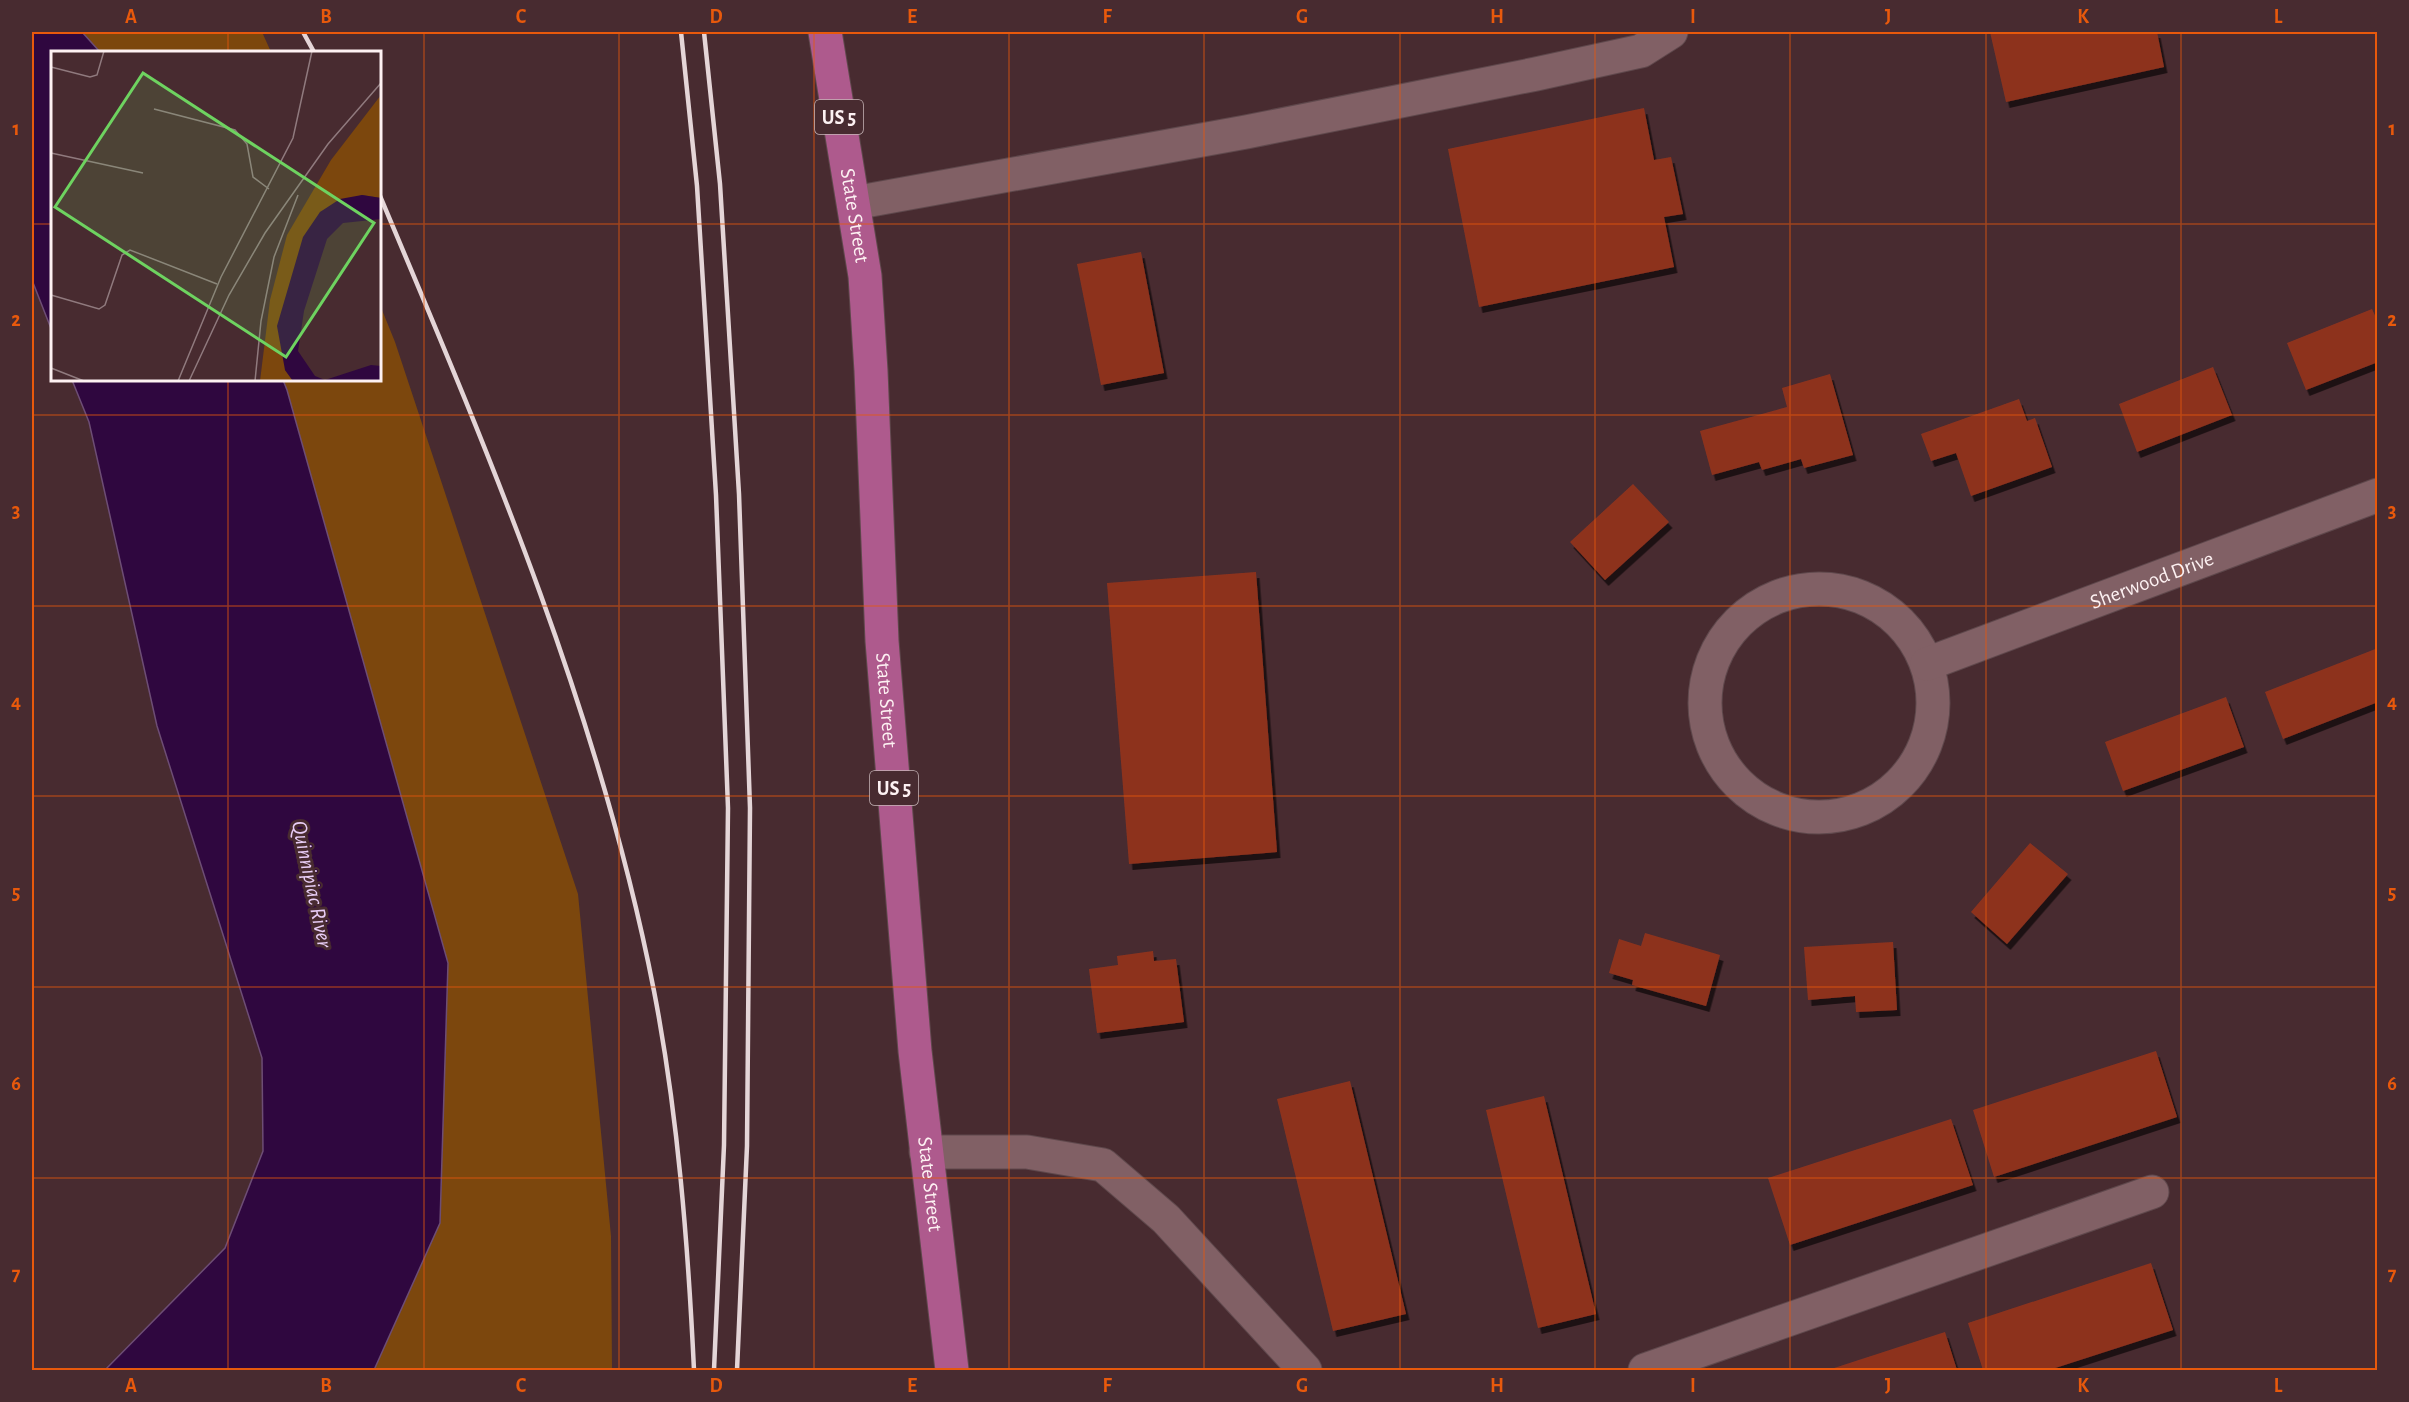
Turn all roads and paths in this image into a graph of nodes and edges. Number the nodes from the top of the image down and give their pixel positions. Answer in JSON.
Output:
{"nodes":[{"id":1,"x":825,"y":32,"type":"edge"},
{"id":2,"x":1671,"y":32,"type":"edge"},
{"id":3,"x":854,"y":203,"type":"junction"},
{"id":4,"x":2378,"y":495,"type":"edge"},
{"id":5,"x":1927,"y":664,"type":"junction"},
{"id":6,"x":926,"y":1152,"type":"junction"},
{"id":7,"x":2152,"y":1192,"type":"dead end"},
{"id":8,"x":952,"y":1371,"type":"edge"},
{"id":9,"x":1305,"y":1371,"type":"edge"},
{"id":10,"x":1645,"y":1371,"type":"edge"}],
"edges":[{"from":1,"to":3,"type":"main road","name":"State Street","number":"US 5"},
{"from":2,"to":3,"type":"street"},
{"from":3,"to":6,"type":"main road","name":"State Street","number":"US 5"},
{"from":4,"to":5,"type":"street","name":"Sherwood Drive"},
{"from":5,"to":5,"type":"street"},
{"from":6,"to":8,"type":"main road","name":"State Street","number":"US 5"},
{"from":6,"to":9,"type":"street"},
{"from":7,"to":10,"type":"street"}]}
